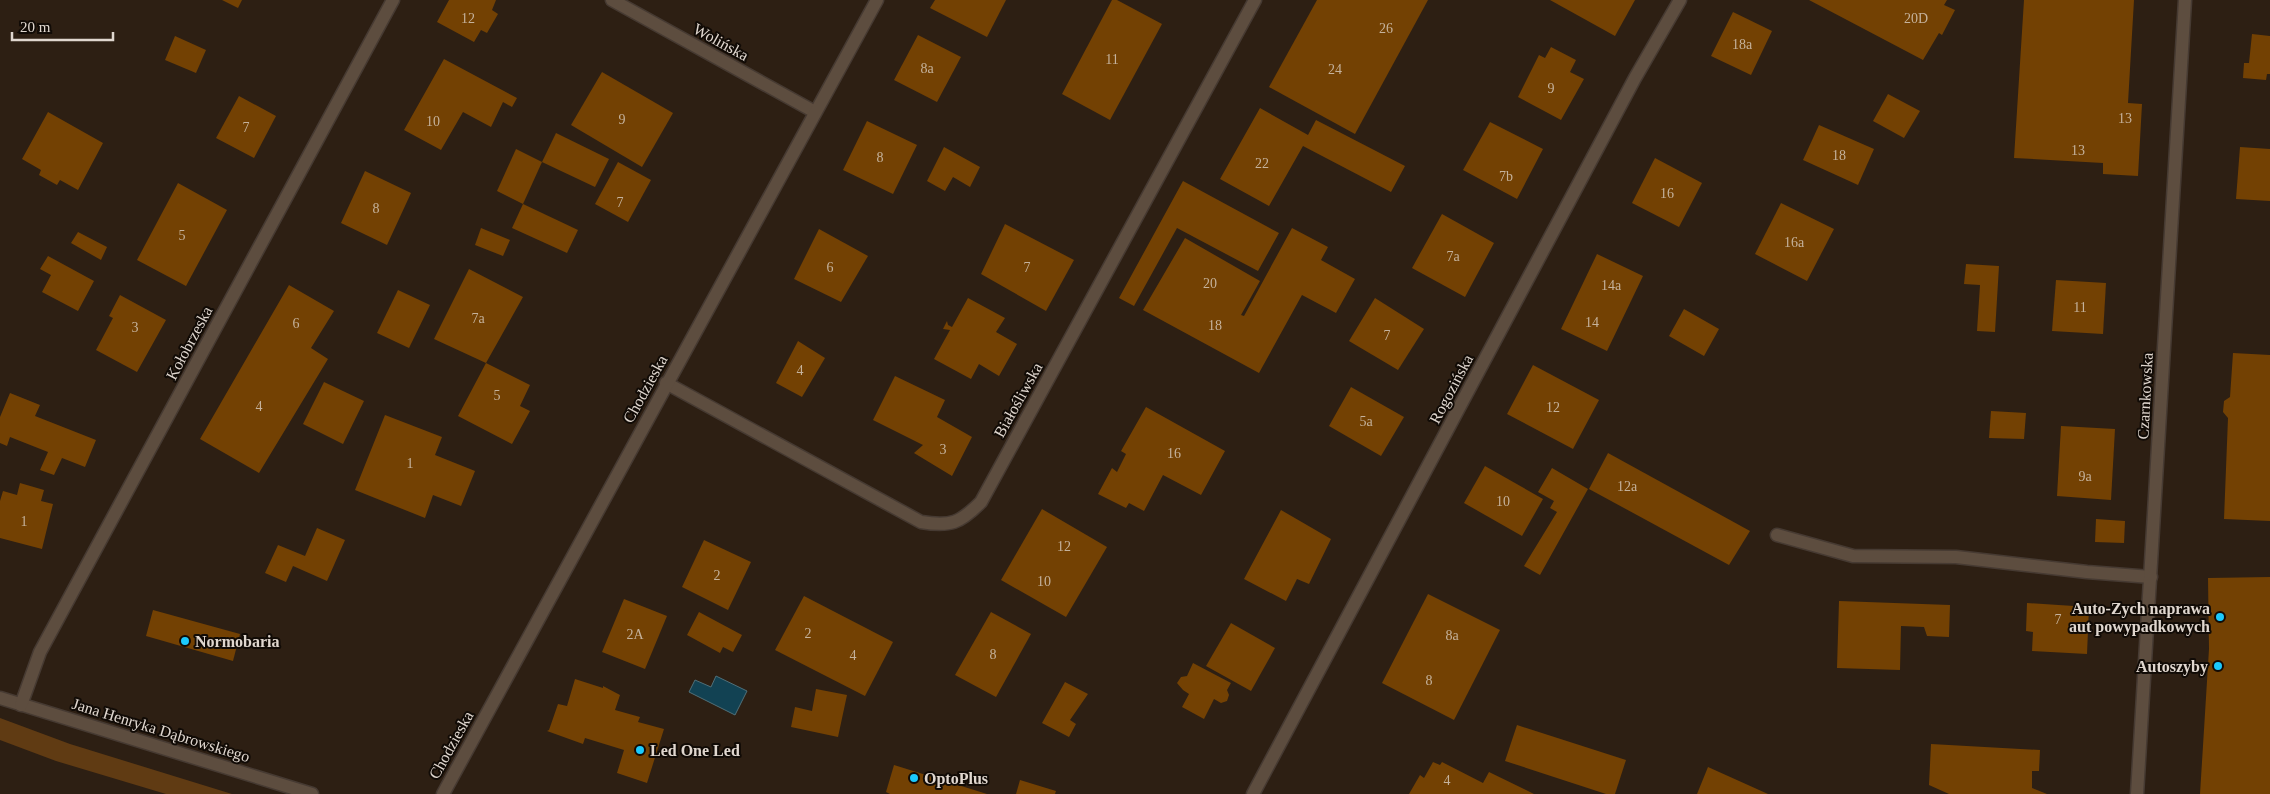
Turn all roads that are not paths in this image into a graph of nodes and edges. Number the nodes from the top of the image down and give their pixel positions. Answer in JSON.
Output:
{"nodes":[{"id":1,"x":393,"y":0,"type":"edge"},
{"id":2,"x":612,"y":0,"type":"edge"},
{"id":3,"x":877,"y":0,"type":"edge"},
{"id":4,"x":1255,"y":0,"type":"edge"},
{"id":5,"x":1680,"y":0,"type":"edge"},
{"id":6,"x":2185,"y":0,"type":"edge"},
{"id":7,"x":815,"y":112,"type":"junction"},
{"id":8,"x":666,"y":383,"type":"junction"},
{"id":9,"x":1777,"y":534,"type":"dead end"},
{"id":10,"x":2151,"y":577,"type":"junction"},
{"id":11,"x":0,"y":698,"type":"edge"},
{"id":12,"x":21,"y":705,"type":"junction"},
{"id":13,"x":312,"y":794,"type":"edge"},
{"id":14,"x":443,"y":794,"type":"edge"},
{"id":15,"x":1253,"y":794,"type":"edge"},
{"id":16,"x":2137,"y":794,"type":"edge"}],
"edges":[{"from":1,"to":12,"type":"street","name":"Kołobrzeska"},
{"from":2,"to":7,"type":"street","name":"Wolińska"},
{"from":3,"to":7,"type":"street","name":"Chodzieska"},
{"from":4,"to":8,"type":"street","name":"Białośliwska"},
{"from":5,"to":15,"type":"street","name":"Rogozińska"},
{"from":6,"to":10,"type":"street","name":"Czarnkowska"},
{"from":7,"to":8,"type":"street","name":"Chodzieska"},
{"from":8,"to":14,"type":"street","name":"Chodzieska"},
{"from":9,"to":10,"type":"street"},
{"from":10,"to":16,"type":"street","name":"Czarnkowska"},
{"from":11,"to":12,"type":"street","name":"Jana Henryka Dąbrowskiego"},
{"from":12,"to":13,"type":"street","name":"Jana Henryka Dąbrowskiego"}]}
